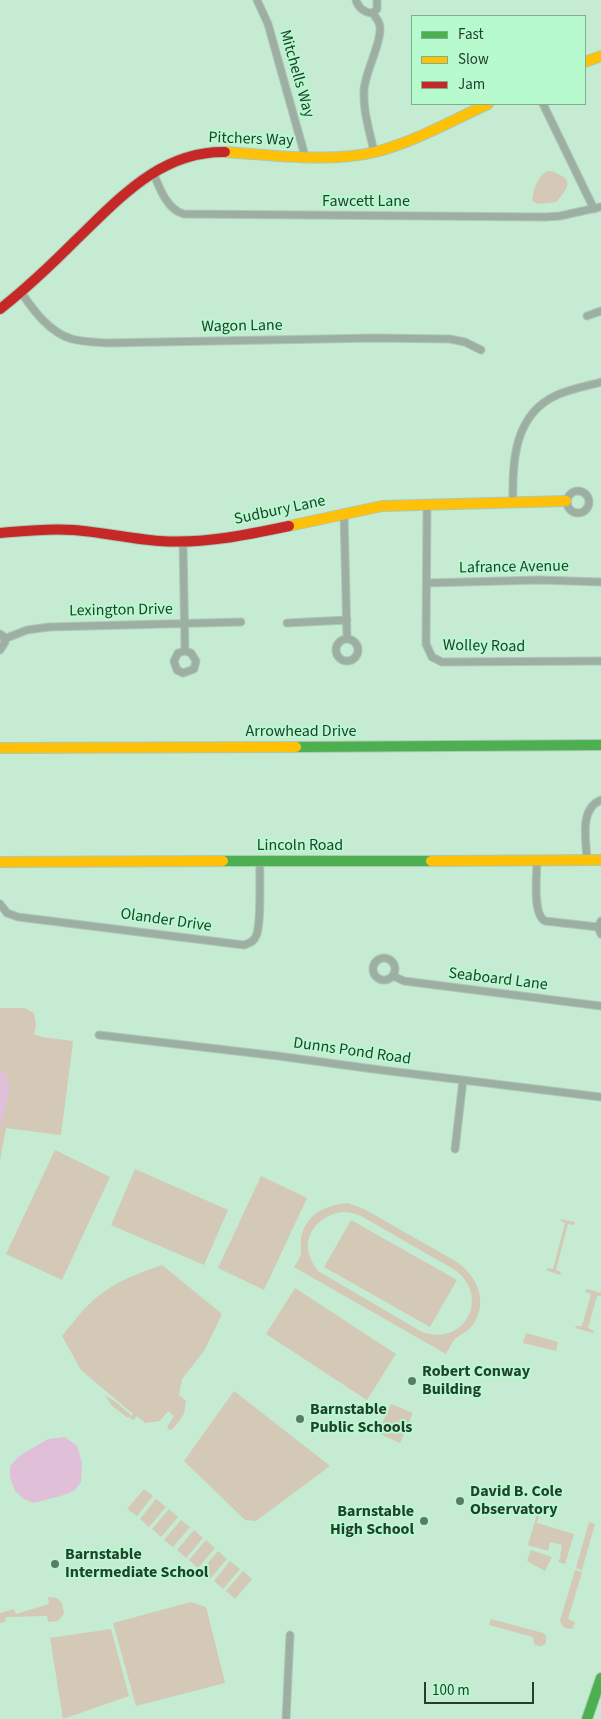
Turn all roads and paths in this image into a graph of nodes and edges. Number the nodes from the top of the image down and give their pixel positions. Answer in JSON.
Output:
{"nodes":[{"id":1,"x":257,"y":0,"type":"edge"},
{"id":2,"x":356,"y":0,"type":"edge"},
{"id":3,"x":377,"y":0,"type":"edge"},
{"id":4,"x":373,"y":14,"type":"junction"},
{"id":5,"x":601,"y":56,"type":"edge"},
{"id":6,"x":586,"y":62,"type":"edge"},
{"id":7,"x":486,"y":105,"type":"edge"},
{"id":8,"x":544,"y":105,"type":"edge"},
{"id":9,"x":374,"y":152,"type":"junction"},
{"id":10,"x":305,"y":156,"type":"junction"},
{"id":11,"x":154,"y":172,"type":"junction"},
{"id":12,"x":598,"y":208,"type":"edge"},
{"id":13,"x":21,"y":292,"type":"junction"},
{"id":14,"x":0,"y":309,"type":"edge"},
{"id":15,"x":601,"y":312,"type":"edge"},
{"id":16,"x":588,"y":316,"type":"dead end"},
{"id":17,"x":481,"y":350,"type":"dead end"},
{"id":18,"x":601,"y":382,"type":"edge"},
{"id":19,"x":566,"y":501,"type":"dead end"},
{"id":20,"x":513,"y":502,"type":"junction"},
{"id":21,"x":427,"y":504,"type":"junction"},
{"id":22,"x":344,"y":513,"type":"junction"},
{"id":23,"x":0,"y":533,"type":"edge"},
{"id":24,"x":183,"y":541,"type":"junction"},
{"id":25,"x":601,"y":582,"type":"edge"},
{"id":26,"x":427,"y":583,"type":"junction"},
{"id":27,"x":347,"y":620,"type":"junction"},
{"id":28,"x":241,"y":622,"type":"dead end"},
{"id":29,"x":287,"y":622,"type":"dead end"},
{"id":30,"x":185,"y":624,"type":"junction"},
{"id":31,"x":2,"y":636,"type":"edge"},
{"id":32,"x":347,"y":639,"type":"dead end"},
{"id":33,"x":0,"y":650,"type":"edge"},
{"id":34,"x":185,"y":651,"type":"dead end"},
{"id":35,"x":601,"y":661,"type":"edge"},
{"id":36,"x":601,"y":746,"type":"edge"},
{"id":37,"x":0,"y":748,"type":"edge"},
{"id":38,"x":601,"y":800,"type":"edge"},
{"id":39,"x":587,"y":859,"type":"junction"},
{"id":40,"x":537,"y":860,"type":"junction"},
{"id":41,"x":601,"y":860,"type":"edge"},
{"id":42,"x":260,"y":861,"type":"junction"},
{"id":43,"x":0,"y":862,"type":"edge"},
{"id":44,"x":0,"y":904,"type":"edge"},
{"id":45,"x":600,"y":927,"type":"edge"},
{"id":46,"x":393,"y":976,"type":"dead end"},
{"id":47,"x":601,"y":1006,"type":"edge"},
{"id":48,"x":99,"y":1035,"type":"dead end"},
{"id":49,"x":463,"y":1080,"type":"junction"},
{"id":50,"x":601,"y":1097,"type":"edge"},
{"id":51,"x":455,"y":1149,"type":"dead end"},
{"id":52,"x":290,"y":1635,"type":"dead end"},
{"id":53,"x":601,"y":1678,"type":"edge"},
{"id":54,"x":286,"y":1719,"type":"edge"},
{"id":55,"x":587,"y":1719,"type":"edge"}],
"edges":[{"from":1,"to":10,"type":"street","name":"Mitchells Way"},
{"from":2,"to":4,"type":"street"},
{"from":3,"to":4,"type":"street"},
{"from":4,"to":9,"type":"street"},
{"from":5,"to":6,"type":"street"},
{"from":7,"to":9,"type":"street","name":"Pitchers Way"},
{"from":8,"to":12,"type":"street"},
{"from":9,"to":10,"type":"street","name":"Pitchers Way"},
{"from":10,"to":11,"type":"street","name":"Pitchers Way"},
{"from":11,"to":12,"type":"street","name":"Fawcett Lane"},
{"from":11,"to":13,"type":"street","name":"Pitchers Way"},
{"from":13,"to":14,"type":"street","name":"Pitchers Way"},
{"from":13,"to":17,"type":"street","name":"Wagon Lane"},
{"from":15,"to":16,"type":"street"},
{"from":18,"to":20,"type":"street"},
{"from":19,"to":20,"type":"street","name":"Sudbury Lane"},
{"from":20,"to":21,"type":"street","name":"Sudbury Lane"},
{"from":21,"to":22,"type":"street","name":"Sudbury Lane"},
{"from":21,"to":26,"type":"street","name":"Wolley Road"},
{"from":22,"to":24,"type":"street","name":"Sudbury Lane"},
{"from":22,"to":27,"type":"street"},
{"from":23,"to":24,"type":"street","name":"Sudbury Lane"},
{"from":24,"to":30,"type":"street"},
{"from":25,"to":26,"type":"street","name":"Lafrance Avenue"},
{"from":26,"to":35,"type":"street","name":"Wolley Road"},
{"from":27,"to":29,"type":"street"},
{"from":27,"to":32,"type":"street"},
{"from":28,"to":30,"type":"street","name":"Lexington Drive"},
{"from":30,"to":31,"type":"street","name":"Lexington Drive"},
{"from":30,"to":34,"type":"street"},
{"from":31,"to":33,"type":"street","name":"Lexington Drive"},
{"from":36,"to":37,"type":"street","name":"Arrowhead Drive"},
{"from":38,"to":39,"type":"street"},
{"from":39,"to":40,"type":"street","name":"Lincoln Road"},
{"from":39,"to":41,"type":"street","name":"Lincoln Road"},
{"from":40,"to":42,"type":"street","name":"Lincoln Road"},
{"from":40,"to":45,"type":"street"},
{"from":42,"to":43,"type":"street","name":"Lincoln Road"},
{"from":42,"to":44,"type":"street","name":"Olander Drive"},
{"from":46,"to":47,"type":"street","name":"Seaboard Lane"},
{"from":48,"to":49,"type":"street","name":"Dunns Pond Road"},
{"from":49,"to":50,"type":"street","name":"Dunns Pond Road"},
{"from":49,"to":51,"type":"street"},
{"from":52,"to":54,"type":"street"},
{"from":53,"to":55,"type":"street"}]}
